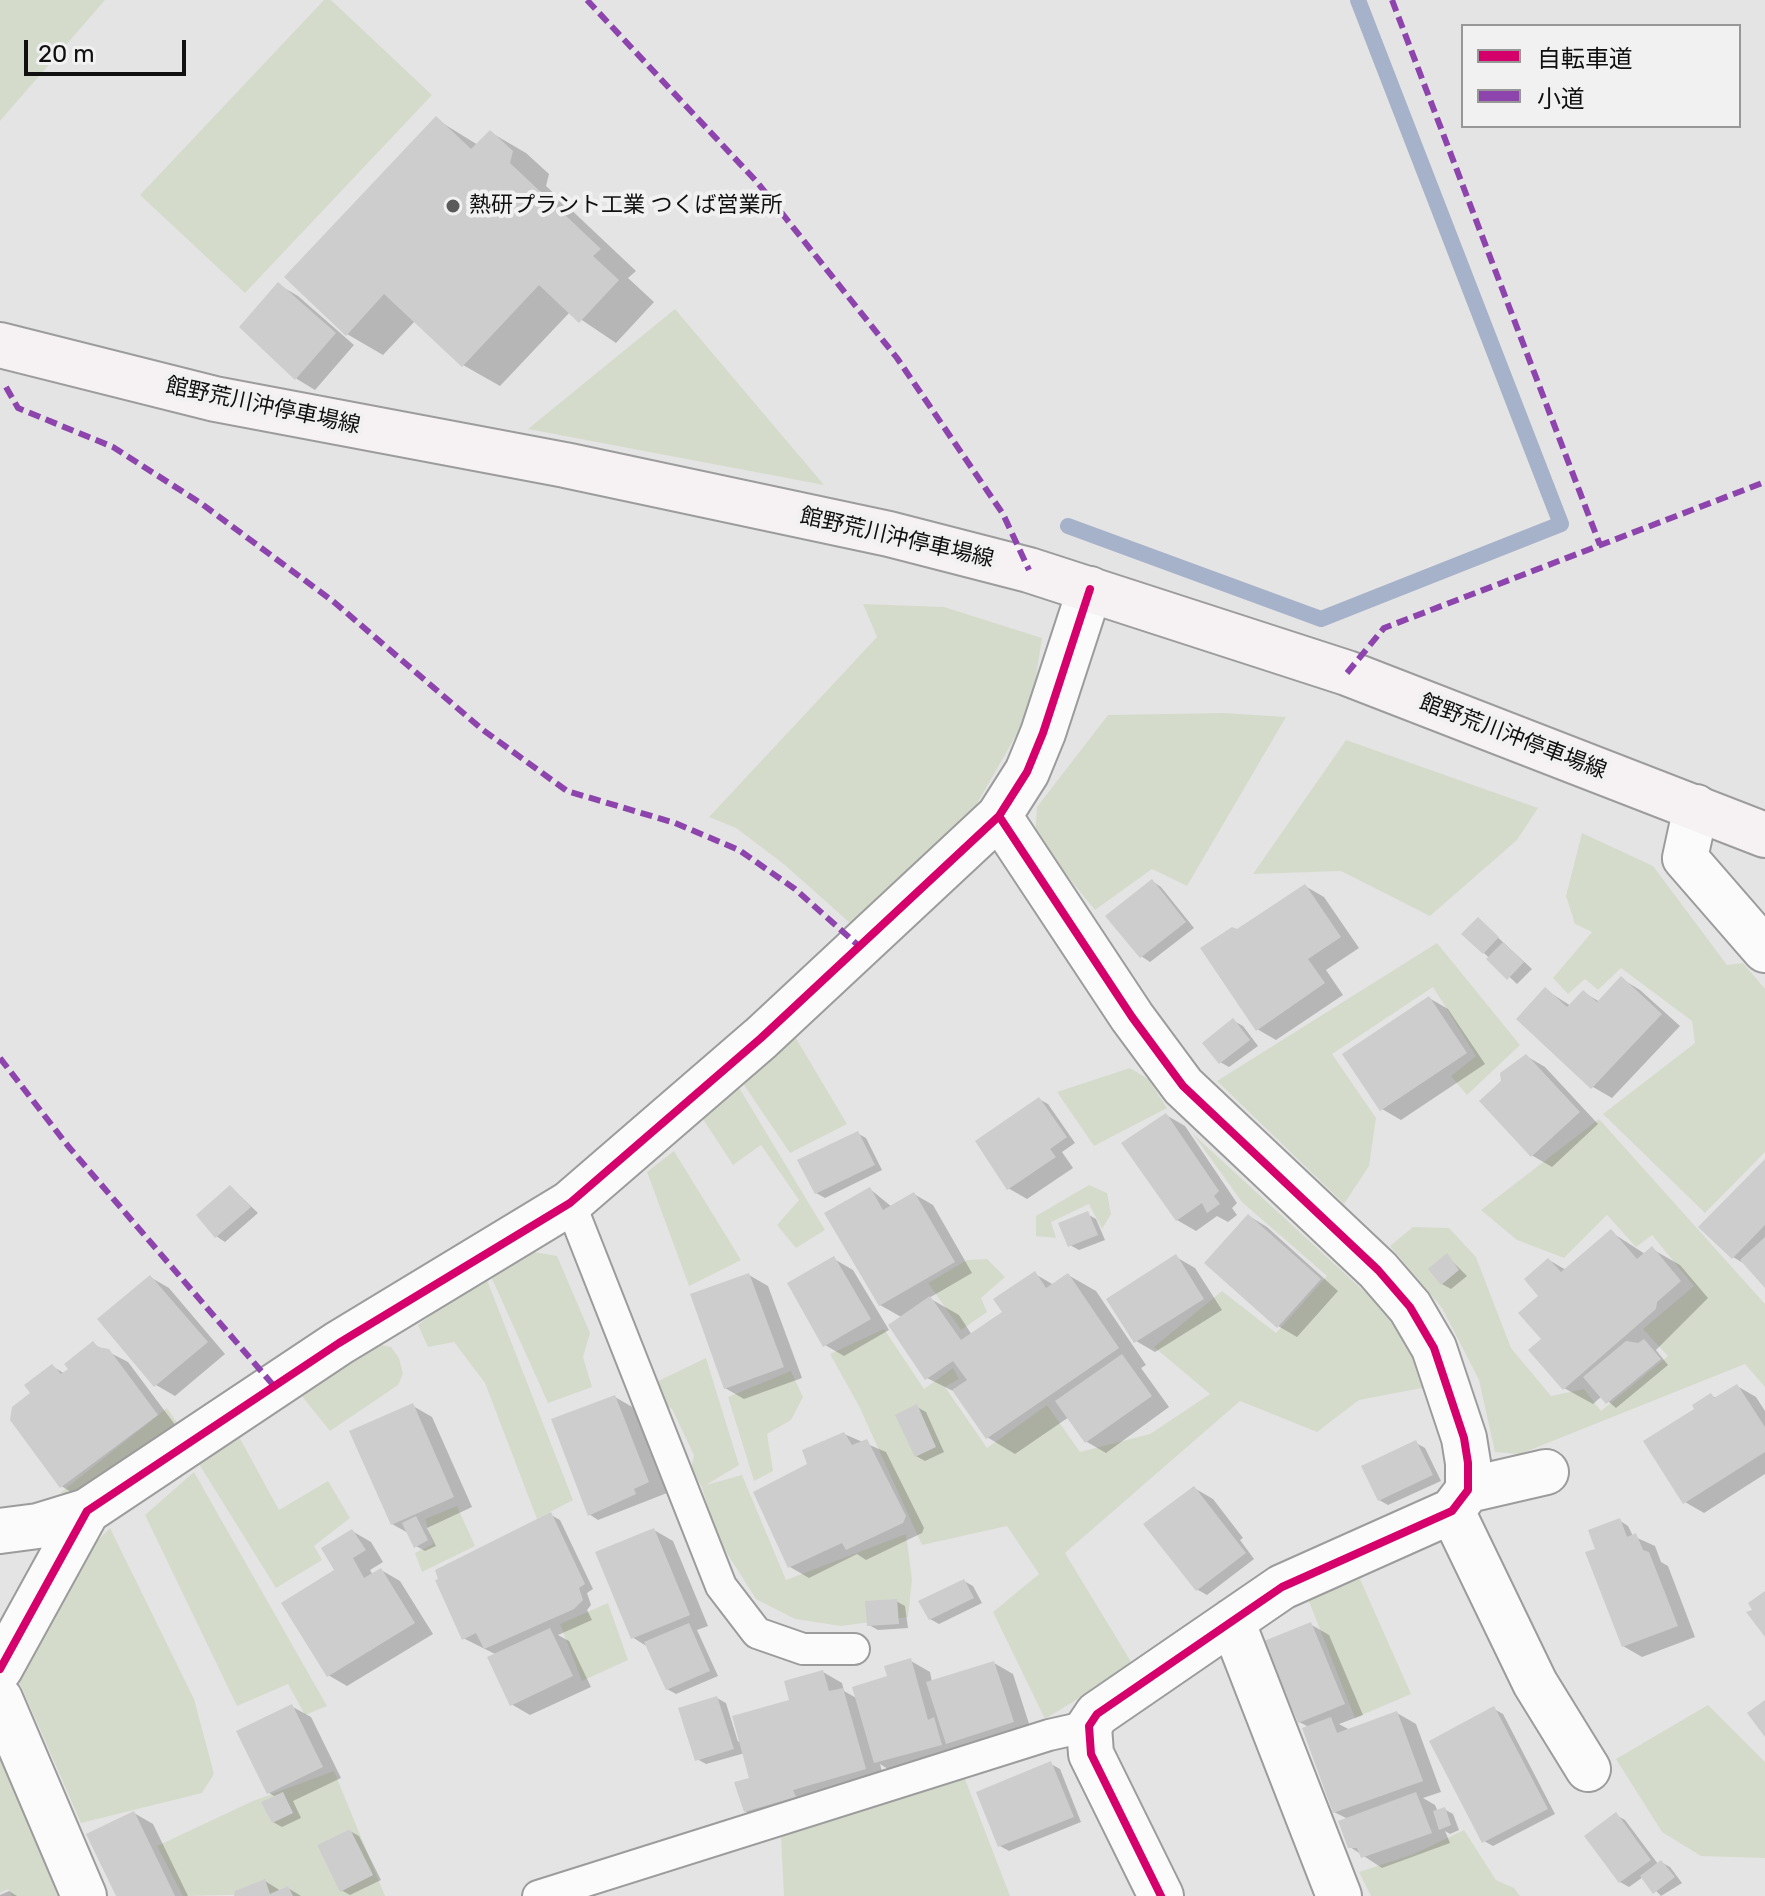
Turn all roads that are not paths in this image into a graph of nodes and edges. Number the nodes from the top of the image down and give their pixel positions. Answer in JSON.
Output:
{"nodes":[{"id":1,"x":0,"y":345,"type":"edge"},
{"id":2,"x":1090,"y":589,"type":"junction"},
{"id":3,"x":1696,"y":807,"type":"junction"},
{"id":4,"x":999,"y":816,"type":"junction"},
{"id":5,"x":1765,"y":835,"type":"edge"},
{"id":6,"x":1765,"y":950,"type":"edge"},
{"id":7,"x":570,"y":1203,"type":"junction"},
{"id":8,"x":1546,"y":1472,"type":"dead end"},
{"id":9,"x":1460,"y":1501,"type":"junction"},
{"id":10,"x":87,"y":1511,"type":"junction"},
{"id":11,"x":0,"y":1531,"type":"edge"},
{"id":12,"x":1232,"y":1621,"type":"junction"},
{"id":13,"x":854,"y":1649,"type":"dead end"},
{"id":14,"x":0,"y":1669,"type":"edge"},
{"id":15,"x":0,"y":1699,"type":"edge"},
{"id":16,"x":1089,"y":1726,"type":"junction"},
{"id":17,"x":1588,"y":1769,"type":"dead end"},
{"id":18,"x":84,"y":1896,"type":"edge"},
{"id":19,"x":538,"y":1896,"type":"edge"},
{"id":20,"x":1161,"y":1896,"type":"edge"},
{"id":21,"x":1339,"y":1896,"type":"edge"}],
"edges":[{"from":1,"to":2,"type":"main road","name":"館野荒川沖停車場線"},
{"from":2,"to":3,"type":"main road","name":"館野荒川沖停車場線"},
{"from":2,"to":4,"type":"street"},
{"from":3,"to":5,"type":"main road","name":"館野荒川沖停車場線"},
{"from":3,"to":6,"type":"street"},
{"from":4,"to":7,"type":"street"},
{"from":4,"to":9,"type":"street"},
{"from":7,"to":10,"type":"street"},
{"from":7,"to":13,"type":"lane"},
{"from":8,"to":9,"type":"street"},
{"from":9,"to":12,"type":"street"},
{"from":9,"to":17,"type":"street"},
{"from":10,"to":11,"type":"street"},
{"from":10,"to":14,"type":"street"},
{"from":12,"to":16,"type":"street"},
{"from":12,"to":21,"type":"street"},
{"from":15,"to":18,"type":"street"},
{"from":16,"to":19,"type":"lane"},
{"from":16,"to":20,"type":"street"}]}
